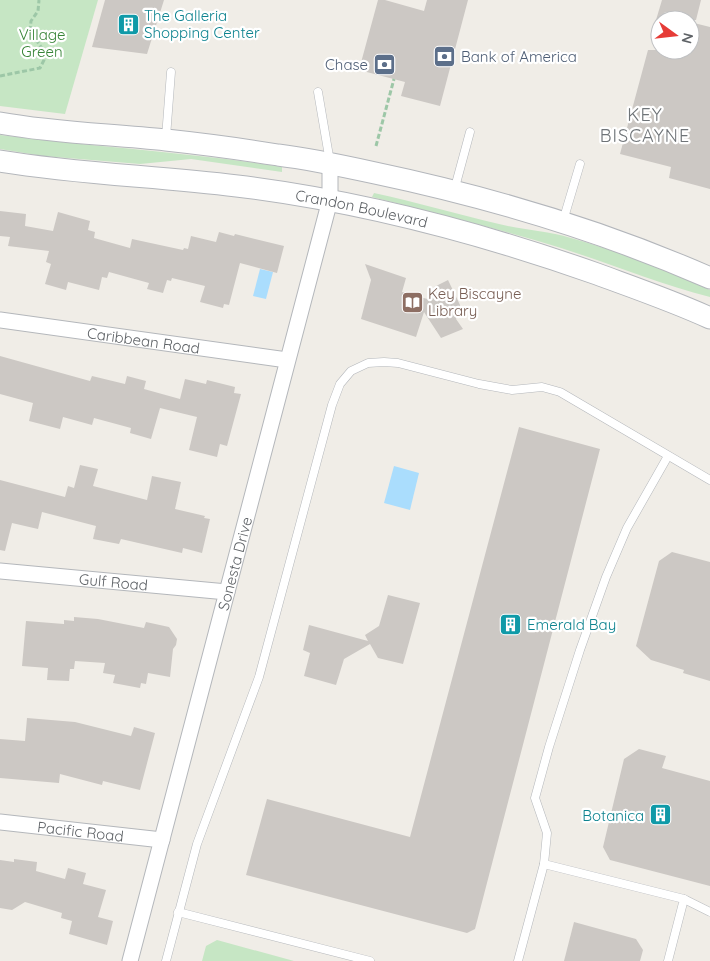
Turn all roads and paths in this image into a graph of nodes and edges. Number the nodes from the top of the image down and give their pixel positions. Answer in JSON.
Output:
{"nodes":[{"id":1,"x":40,"y":0,"type":"edge"},
{"id":2,"x":171,"y":72,"type":"dead end"},
{"id":3,"x":0,"y":76,"type":"edge"},
{"id":4,"x":394,"y":79,"type":"dead end"},
{"id":5,"x":318,"y":92,"type":"dead end"},
{"id":6,"x":0,"y":123,"type":"edge"},
{"id":7,"x":470,"y":132,"type":"dead end"},
{"id":8,"x":166,"y":140,"type":"junction"},
{"id":9,"x":376,"y":146,"type":"dead end"},
{"id":10,"x":0,"y":161,"type":"edge"},
{"id":11,"x":330,"y":164,"type":"junction"},
{"id":12,"x":580,"y":164,"type":"dead end"},
{"id":13,"x":454,"y":191,"type":"junction"},
{"id":14,"x":330,"y":200,"type":"junction"},
{"id":15,"x":562,"y":223,"type":"junction"},
{"id":16,"x":710,"y":278,"type":"edge"},
{"id":17,"x":710,"y":318,"type":"edge"},
{"id":18,"x":0,"y":320,"type":"edge"},
{"id":19,"x":287,"y":360,"type":"junction"},
{"id":20,"x":668,"y":456,"type":"junction"},
{"id":21,"x":710,"y":480,"type":"edge"},
{"id":22,"x":0,"y":571,"type":"edge"},
{"id":23,"x":227,"y":592,"type":"junction"},
{"id":24,"x":0,"y":822,"type":"edge"},
{"id":25,"x":162,"y":840,"type":"junction"},
{"id":26,"x":544,"y":864,"type":"junction"},
{"id":27,"x":684,"y":899,"type":"junction"},
{"id":28,"x":178,"y":912,"type":"junction"},
{"id":29,"x":710,"y":912,"type":"edge"},
{"id":30,"x":130,"y":961,"type":"edge"},
{"id":31,"x":166,"y":961,"type":"edge"},
{"id":32,"x":370,"y":961,"type":"edge"},
{"id":33,"x":518,"y":961,"type":"edge"},
{"id":34,"x":668,"y":961,"type":"edge"}],
"edges":[{"from":1,"to":3,"type":"path"},
{"from":2,"to":8,"type":"lane"},
{"from":4,"to":9,"type":"path"},
{"from":5,"to":11,"type":"lane"},
{"from":6,"to":8,"type":"main road"},
{"from":7,"to":13,"type":"lane"},
{"from":8,"to":11,"type":"main road"},
{"from":10,"to":14,"type":"main road","name":"Crandon Boulevard"},
{"from":11,"to":13,"type":"main road"},
{"from":11,"to":14,"type":"street","name":"Sonesta Drive"},
{"from":12,"to":15,"type":"lane"},
{"from":13,"to":15,"type":"main road"},
{"from":14,"to":17,"type":"main road","name":"Crandon Boulevard"},
{"from":14,"to":19,"type":"street","name":"Sonesta Drive"},
{"from":15,"to":16,"type":"main road"},
{"from":18,"to":19,"type":"street","name":"Caribbean Road"},
{"from":19,"to":23,"type":"street","name":"Sonesta Drive"},
{"from":20,"to":21,"type":"lane"},
{"from":20,"to":26,"type":"lane"},
{"from":20,"to":28,"type":"lane"},
{"from":22,"to":23,"type":"street","name":"Gulf Road"},
{"from":23,"to":25,"type":"street","name":"Sonesta Drive"},
{"from":24,"to":25,"type":"street","name":"Pacific Road"},
{"from":25,"to":30,"type":"street","name":"Sonesta Drive"},
{"from":26,"to":27,"type":"lane"},
{"from":26,"to":33,"type":"lane"},
{"from":27,"to":29,"type":"lane"},
{"from":27,"to":34,"type":"lane"},
{"from":28,"to":31,"type":"lane"},
{"from":28,"to":32,"type":"lane"}]}
